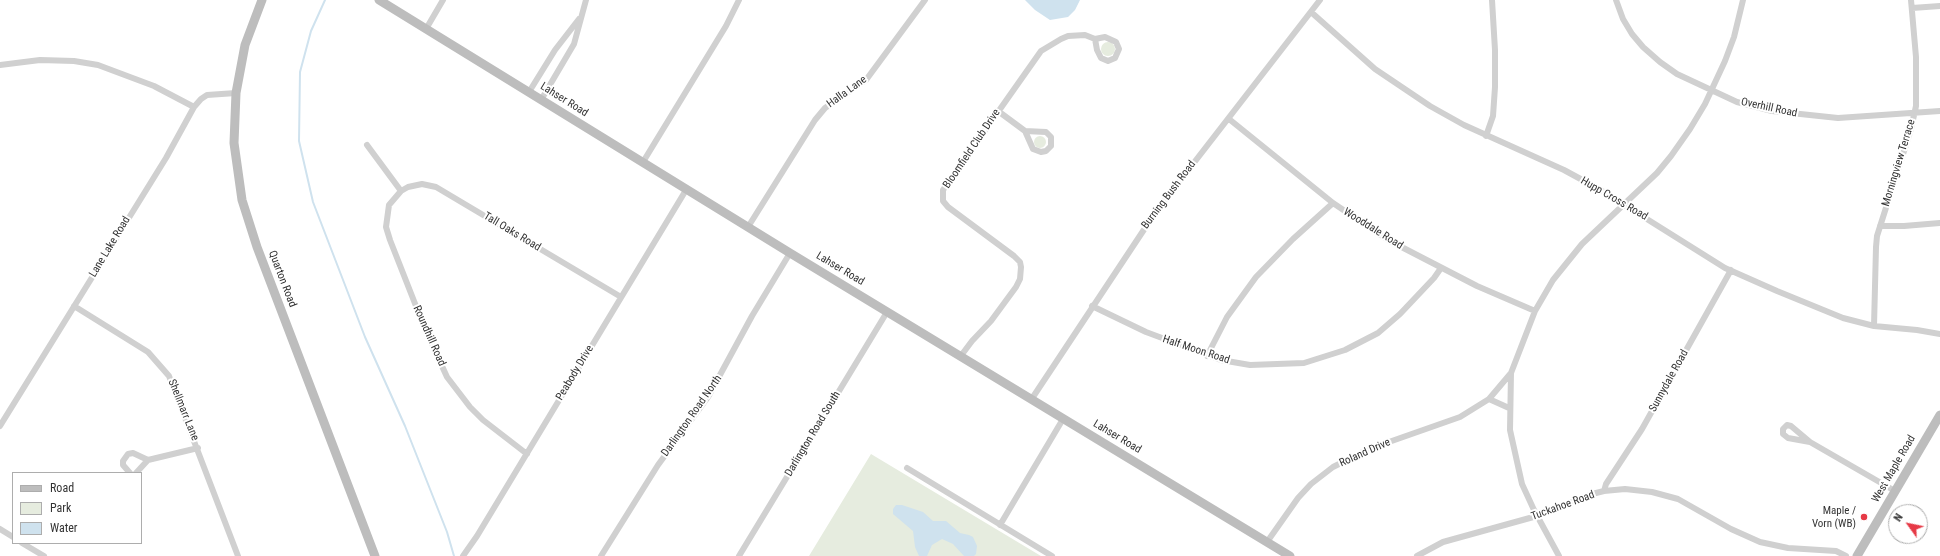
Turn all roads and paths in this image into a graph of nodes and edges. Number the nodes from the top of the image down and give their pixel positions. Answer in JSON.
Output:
{"nodes":[{"id":1,"x":262,"y":0,"type":"edge"},
{"id":2,"x":378,"y":0,"type":"edge"},
{"id":3,"x":443,"y":0,"type":"edge"},
{"id":4,"x":586,"y":0,"type":"edge"},
{"id":5,"x":739,"y":0,"type":"edge"},
{"id":6,"x":925,"y":0,"type":"edge"},
{"id":7,"x":1320,"y":0,"type":"edge"},
{"id":8,"x":1492,"y":0,"type":"edge"},
{"id":9,"x":1616,"y":0,"type":"edge"},
{"id":10,"x":1743,"y":0,"type":"edge"},
{"id":11,"x":1911,"y":0,"type":"edge"},
{"id":12,"x":1940,"y":6,"type":"edge"},
{"id":13,"x":1912,"y":8,"type":"junction"},
{"id":14,"x":1311,"y":12,"type":"junction"},
{"id":15,"x":580,"y":18,"type":"junction"},
{"id":16,"x":426,"y":29,"type":"junction"},
{"id":17,"x":1095,"y":39,"type":"junction"},
{"id":18,"x":0,"y":65,"type":"edge"},
{"id":19,"x":1712,"y":90,"type":"junction"},
{"id":20,"x":529,"y":92,"type":"junction"},
{"id":21,"x":236,"y":93,"type":"junction"},
{"id":22,"x":542,"y":100,"type":"junction"},
{"id":23,"x":194,"y":107,"type":"junction"},
{"id":24,"x":998,"y":111,"type":"junction"},
{"id":25,"x":1940,"y":111,"type":"edge"},
{"id":26,"x":1914,"y":113,"type":"junction"},
{"id":27,"x":1229,"y":119,"type":"junction"},
{"id":28,"x":1025,"y":131,"type":"junction"},
{"id":29,"x":1486,"y":136,"type":"junction"},
{"id":30,"x":366,"y":145,"type":"dead end"},
{"id":31,"x":643,"y":162,"type":"junction"},
{"id":32,"x":686,"y":190,"type":"junction"},
{"id":33,"x":401,"y":191,"type":"junction"},
{"id":34,"x":1334,"y":203,"type":"junction"},
{"id":35,"x":1624,"y":204,"type":"junction"},
{"id":36,"x":1940,"y":223,"type":"edge"},
{"id":37,"x":1880,"y":226,"type":"junction"},
{"id":38,"x":748,"y":227,"type":"junction"},
{"id":39,"x":790,"y":253,"type":"junction"},
{"id":40,"x":1441,"y":268,"type":"junction"},
{"id":41,"x":1731,"y":270,"type":"junction"},
{"id":42,"x":621,"y":297,"type":"junction"},
{"id":43,"x":74,"y":306,"type":"junction"},
{"id":44,"x":1092,"y":306,"type":"junction"},
{"id":45,"x":1535,"y":311,"type":"junction"},
{"id":46,"x":887,"y":312,"type":"junction"},
{"id":47,"x":1874,"y":326,"type":"junction"},
{"id":48,"x":1940,"y":334,"type":"edge"},
{"id":49,"x":960,"y":356,"type":"junction"},
{"id":50,"x":1207,"y":356,"type":"junction"},
{"id":51,"x":1511,"y":373,"type":"junction"},
{"id":52,"x":1489,"y":399,"type":"junction"},
{"id":53,"x":1031,"y":400,"type":"junction"},
{"id":54,"x":1509,"y":408,"type":"junction"},
{"id":55,"x":1940,"y":415,"type":"edge"},
{"id":56,"x":2,"y":418,"type":"edge"},
{"id":57,"x":1063,"y":419,"type":"junction"},
{"id":58,"x":0,"y":426,"type":"edge"},
{"id":59,"x":1810,"y":442,"type":"dead end"},
{"id":60,"x":198,"y":448,"type":"junction"},
{"id":61,"x":527,"y":454,"type":"junction"},
{"id":62,"x":148,"y":460,"type":"junction"},
{"id":63,"x":907,"y":468,"type":"dead end"},
{"id":64,"x":129,"y":472,"type":"edge"},
{"id":65,"x":137,"y":472,"type":"edge"},
{"id":66,"x":1604,"y":491,"type":"junction"},
{"id":67,"x":1895,"y":491,"type":"junction"},
{"id":68,"x":1537,"y":516,"type":"junction"},
{"id":69,"x":1000,"y":525,"type":"junction"},
{"id":70,"x":0,"y":529,"type":"edge"},
{"id":71,"x":12,"y":536,"type":"edge"},
{"id":72,"x":1267,"y":542,"type":"junction"},
{"id":73,"x":24,"y":544,"type":"edge"},
{"id":74,"x":44,"y":556,"type":"edge"},
{"id":75,"x":238,"y":556,"type":"edge"},
{"id":76,"x":375,"y":556,"type":"edge"},
{"id":77,"x":463,"y":556,"type":"edge"},
{"id":78,"x":601,"y":556,"type":"edge"},
{"id":79,"x":740,"y":556,"type":"edge"},
{"id":80,"x":1052,"y":556,"type":"edge"},
{"id":81,"x":1290,"y":556,"type":"edge"},
{"id":82,"x":1417,"y":556,"type":"edge"},
{"id":83,"x":1559,"y":556,"type":"edge"},
{"id":84,"x":1846,"y":556,"type":"edge"},
{"id":85,"x":1857,"y":556,"type":"edge"}],
"edges":[{"from":1,"to":21,"type":"street","name":"Quarton Road"},
{"from":2,"to":16,"type":"street","name":"Lahser Road"},
{"from":3,"to":16,"type":"street"},
{"from":4,"to":15,"type":"street"},
{"from":5,"to":31,"type":"street"},
{"from":6,"to":38,"type":"street","name":"Halla Lane"},
{"from":7,"to":14,"type":"street","name":"Burning Bush Road"},
{"from":8,"to":29,"type":"street"},
{"from":9,"to":19,"type":"street","name":"Overhill Road"},
{"from":10,"to":19,"type":"street"},
{"from":11,"to":13,"type":"street","name":"Morningview Terrace"},
{"from":12,"to":13,"type":"street"},
{"from":13,"to":26,"type":"street","name":"Morningview Terrace"},
{"from":14,"to":27,"type":"street","name":"Burning Bush Road"},
{"from":14,"to":29,"type":"street","name":"Hupp Cross Road"},
{"from":15,"to":20,"type":"street"},
{"from":15,"to":22,"type":"street"},
{"from":16,"to":20,"type":"street","name":"Lahser Road"},
{"from":17,"to":17,"type":"street","name":"Bloomfield Club Drive"},
{"from":17,"to":24,"type":"street","name":"Bloomfield Club Drive"},
{"from":18,"to":23,"type":"street"},
{"from":19,"to":26,"type":"street","name":"Overhill Road"},
{"from":19,"to":35,"type":"street"},
{"from":20,"to":22,"type":"street","name":"Lahser Road"},
{"from":21,"to":23,"type":"street","name":"Lane Lake Road"},
{"from":21,"to":76,"type":"street","name":"Quarton Road"},
{"from":22,"to":31,"type":"street","name":"Lahser Road"},
{"from":23,"to":43,"type":"street","name":"Lane Lake Road"},
{"from":24,"to":28,"type":"street"},
{"from":24,"to":49,"type":"street","name":"Bloomfield Club Drive"},
{"from":25,"to":26,"type":"street","name":"Overhill Road"},
{"from":26,"to":37,"type":"street","name":"Morningview Terrace"},
{"from":27,"to":34,"type":"street","name":"Wooddale Road"},
{"from":27,"to":44,"type":"street","name":"Burning Bush Road"},
{"from":28,"to":28,"type":"street"},
{"from":29,"to":35,"type":"street","name":"Hupp Cross Road"},
{"from":30,"to":33,"type":"street"},
{"from":31,"to":32,"type":"street","name":"Lahser Road"},
{"from":32,"to":38,"type":"street","name":"Lahser Road"},
{"from":32,"to":42,"type":"street","name":"Peabody Drive"},
{"from":33,"to":42,"type":"street","name":"Tall Oaks Road"},
{"from":33,"to":61,"type":"street","name":"Roundhill Road"},
{"from":34,"to":40,"type":"street","name":"Wooddale Road"},
{"from":34,"to":50,"type":"street"},
{"from":35,"to":41,"type":"street","name":"Hupp Cross Road"},
{"from":35,"to":45,"type":"street"},
{"from":36,"to":37,"type":"street"},
{"from":37,"to":47,"type":"street","name":"Morningview Terrace"},
{"from":38,"to":39,"type":"street","name":"Lahser Road"},
{"from":39,"to":46,"type":"street","name":"Lahser Road"},
{"from":39,"to":78,"type":"street","name":"Darlington Road North"},
{"from":40,"to":45,"type":"street","name":"Wooddale Road"},
{"from":40,"to":50,"type":"street","name":"Half Moon Road"},
{"from":41,"to":47,"type":"street","name":"Hupp Cross Road"},
{"from":41,"to":66,"type":"street","name":"Sunnydale Road"},
{"from":42,"to":61,"type":"street","name":"Peabody Drive"},
{"from":43,"to":56,"type":"street","name":"Lane Lake Road"},
{"from":43,"to":60,"type":"street","name":"Shellmarr Lane"},
{"from":44,"to":50,"type":"street","name":"Half Moon Road"},
{"from":44,"to":53,"type":"street","name":"Burning Bush Road"},
{"from":45,"to":51,"type":"street"},
{"from":46,"to":49,"type":"street","name":"Lahser Road"},
{"from":46,"to":79,"type":"street","name":"Darlington Road South"},
{"from":47,"to":48,"type":"street","name":"Hupp Cross Road"},
{"from":49,"to":53,"type":"street","name":"Lahser Road"},
{"from":51,"to":52,"type":"street","name":"Roland Drive"},
{"from":51,"to":54,"type":"street"},
{"from":52,"to":54,"type":"street"},
{"from":52,"to":72,"type":"street","name":"Roland Drive"},
{"from":53,"to":57,"type":"street","name":"Lahser Road"},
{"from":54,"to":68,"type":"street"},
{"from":55,"to":67,"type":"street","name":"West Maple Road"},
{"from":56,"to":58,"type":"street","name":"Lane Lake Road"},
{"from":57,"to":69,"type":"street"},
{"from":57,"to":72,"type":"street","name":"Lahser Road"},
{"from":59,"to":67,"type":"street"},
{"from":60,"to":62,"type":"street"},
{"from":60,"to":75,"type":"street","name":"Shellmarr Lane"},
{"from":61,"to":77,"type":"street","name":"Peabody Drive"},
{"from":62,"to":64,"type":"street"},
{"from":62,"to":65,"type":"street"},
{"from":63,"to":69,"type":"street"},
{"from":66,"to":68,"type":"street","name":"Tuckahoe Road"},
{"from":66,"to":84,"type":"street","name":"Tuckahoe Road"},
{"from":67,"to":85,"type":"street","name":"West Maple Road"},
{"from":68,"to":82,"type":"street","name":"Tuckahoe Road"},
{"from":68,"to":83,"type":"street"},
{"from":69,"to":80,"type":"street"},
{"from":70,"to":71,"type":"street"},
{"from":72,"to":81,"type":"street","name":"Lahser Road"},
{"from":73,"to":74,"type":"street"}]}
